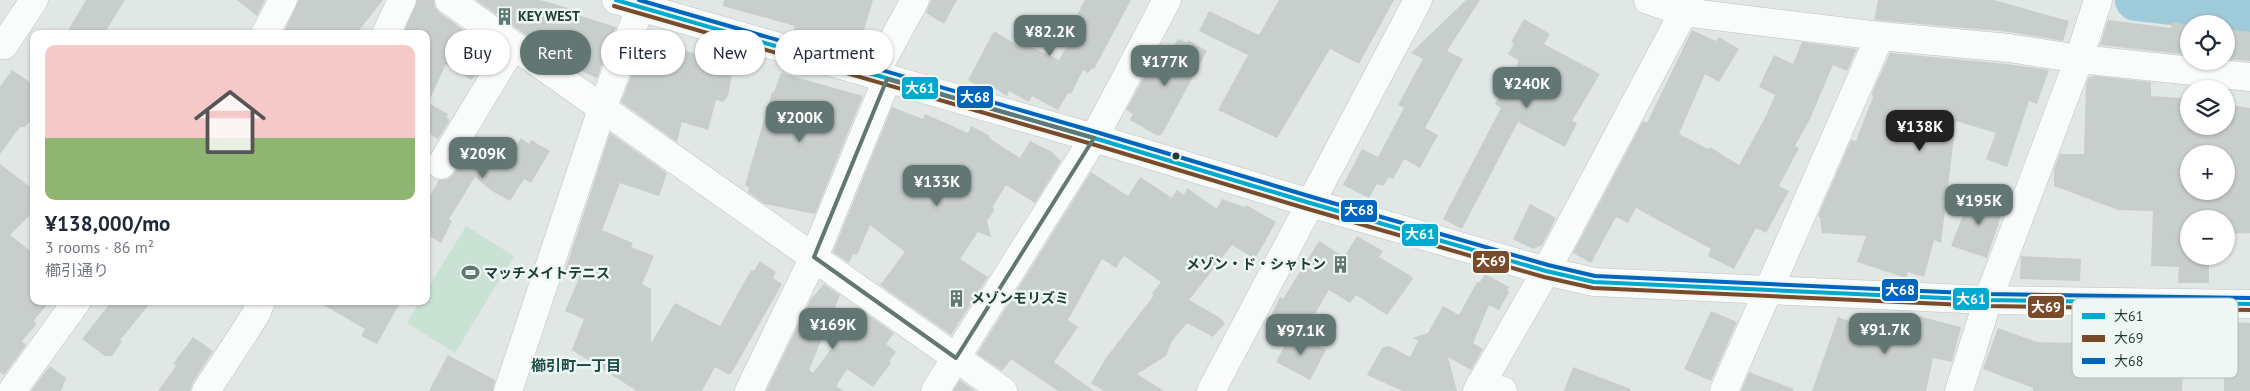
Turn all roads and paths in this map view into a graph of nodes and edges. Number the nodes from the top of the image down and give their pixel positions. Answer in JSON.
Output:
{"nodes":[{"id":1,"x":34,"y":0,"type":"edge"},
{"id":2,"x":283,"y":0,"type":"edge"},
{"id":3,"x":402,"y":0,"type":"edge"},
{"id":4,"x":450,"y":0,"type":"edge"},
{"id":5,"x":914,"y":0,"type":"edge"},
{"id":6,"x":1167,"y":0,"type":"edge"},
{"id":7,"x":1418,"y":0,"type":"edge"},
{"id":8,"x":1648,"y":0,"type":"edge"},
{"id":9,"x":633,"y":2,"type":"edge"},
{"id":10,"x":1686,"y":6,"type":"edge"},
{"id":11,"x":2096,"y":7,"type":"edge"},
{"id":12,"x":266,"y":30,"type":"edge"},
{"id":13,"x":388,"y":30,"type":"edge"},
{"id":14,"x":1880,"y":36,"type":"junction"},
{"id":15,"x":4,"y":45,"type":"dead end"},
{"id":16,"x":513,"y":46,"type":"junction"},
{"id":17,"x":2079,"y":58,"type":"junction"},
{"id":18,"x":880,"y":77,"type":"junction"},
{"id":19,"x":2250,"y":77,"type":"edge"},
{"id":20,"x":602,"y":109,"type":"junction"},
{"id":21,"x":1094,"y":138,"type":"junction"},
{"id":22,"x":441,"y":165,"type":"dead end"},
{"id":23,"x":1310,"y":203,"type":"junction"},
{"id":24,"x":814,"y":257,"type":"junction"},
{"id":25,"x":1546,"y":270,"type":"junction"},
{"id":26,"x":1768,"y":290,"type":"junction"},
{"id":27,"x":1988,"y":300,"type":"junction"},
{"id":28,"x":2072,"y":301,"type":"edge"},
{"id":29,"x":74,"y":305,"type":"edge"},
{"id":30,"x":259,"y":305,"type":"edge"},
{"id":31,"x":956,"y":358,"type":"junction"},
{"id":32,"x":1486,"y":389,"type":"edge"},
{"id":33,"x":12,"y":391,"type":"edge"},
{"id":34,"x":206,"y":391,"type":"edge"},
{"id":35,"x":508,"y":391,"type":"edge"},
{"id":36,"x":749,"y":391,"type":"edge"},
{"id":37,"x":935,"y":391,"type":"edge"},
{"id":38,"x":1003,"y":391,"type":"edge"},
{"id":39,"x":1210,"y":391,"type":"edge"},
{"id":40,"x":1724,"y":391,"type":"edge"},
{"id":41,"x":1959,"y":391,"type":"edge"}],
"edges":[{"from":1,"to":15,"type":"street"},
{"from":2,"to":12,"type":"street"},
{"from":3,"to":13,"type":"street"},
{"from":4,"to":16,"type":"street"},
{"from":5,"to":18,"type":"street"},
{"from":6,"to":21,"type":"street"},
{"from":7,"to":23,"type":"street"},
{"from":8,"to":10,"type":"street"},
{"from":9,"to":18,"type":"street"},
{"from":9,"to":20,"type":"street"},
{"from":10,"to":14,"type":"street"},
{"from":10,"to":25,"type":"street"},
{"from":11,"to":17,"type":"street"},
{"from":14,"to":17,"type":"street"},
{"from":14,"to":26,"type":"street"},
{"from":16,"to":20,"type":"street"},
{"from":16,"to":22,"type":"street"},
{"from":17,"to":19,"type":"street"},
{"from":17,"to":27,"type":"street"},
{"from":18,"to":21,"type":"street"},
{"from":18,"to":24,"type":"street"},
{"from":20,"to":24,"type":"street"},
{"from":20,"to":35,"type":"street"},
{"from":21,"to":23,"type":"street"},
{"from":21,"to":31,"type":"street"},
{"from":23,"to":25,"type":"street"},
{"from":23,"to":39,"type":"street"},
{"from":24,"to":31,"type":"street"},
{"from":24,"to":36,"type":"street"},
{"from":25,"to":26,"type":"street"},
{"from":25,"to":32,"type":"street"},
{"from":26,"to":27,"type":"street"},
{"from":26,"to":40,"type":"street"},
{"from":27,"to":28,"type":"street"},
{"from":27,"to":41,"type":"street"},
{"from":29,"to":33,"type":"street"},
{"from":30,"to":34,"type":"street"},
{"from":31,"to":37,"type":"street"},
{"from":31,"to":38,"type":"street"}]}
